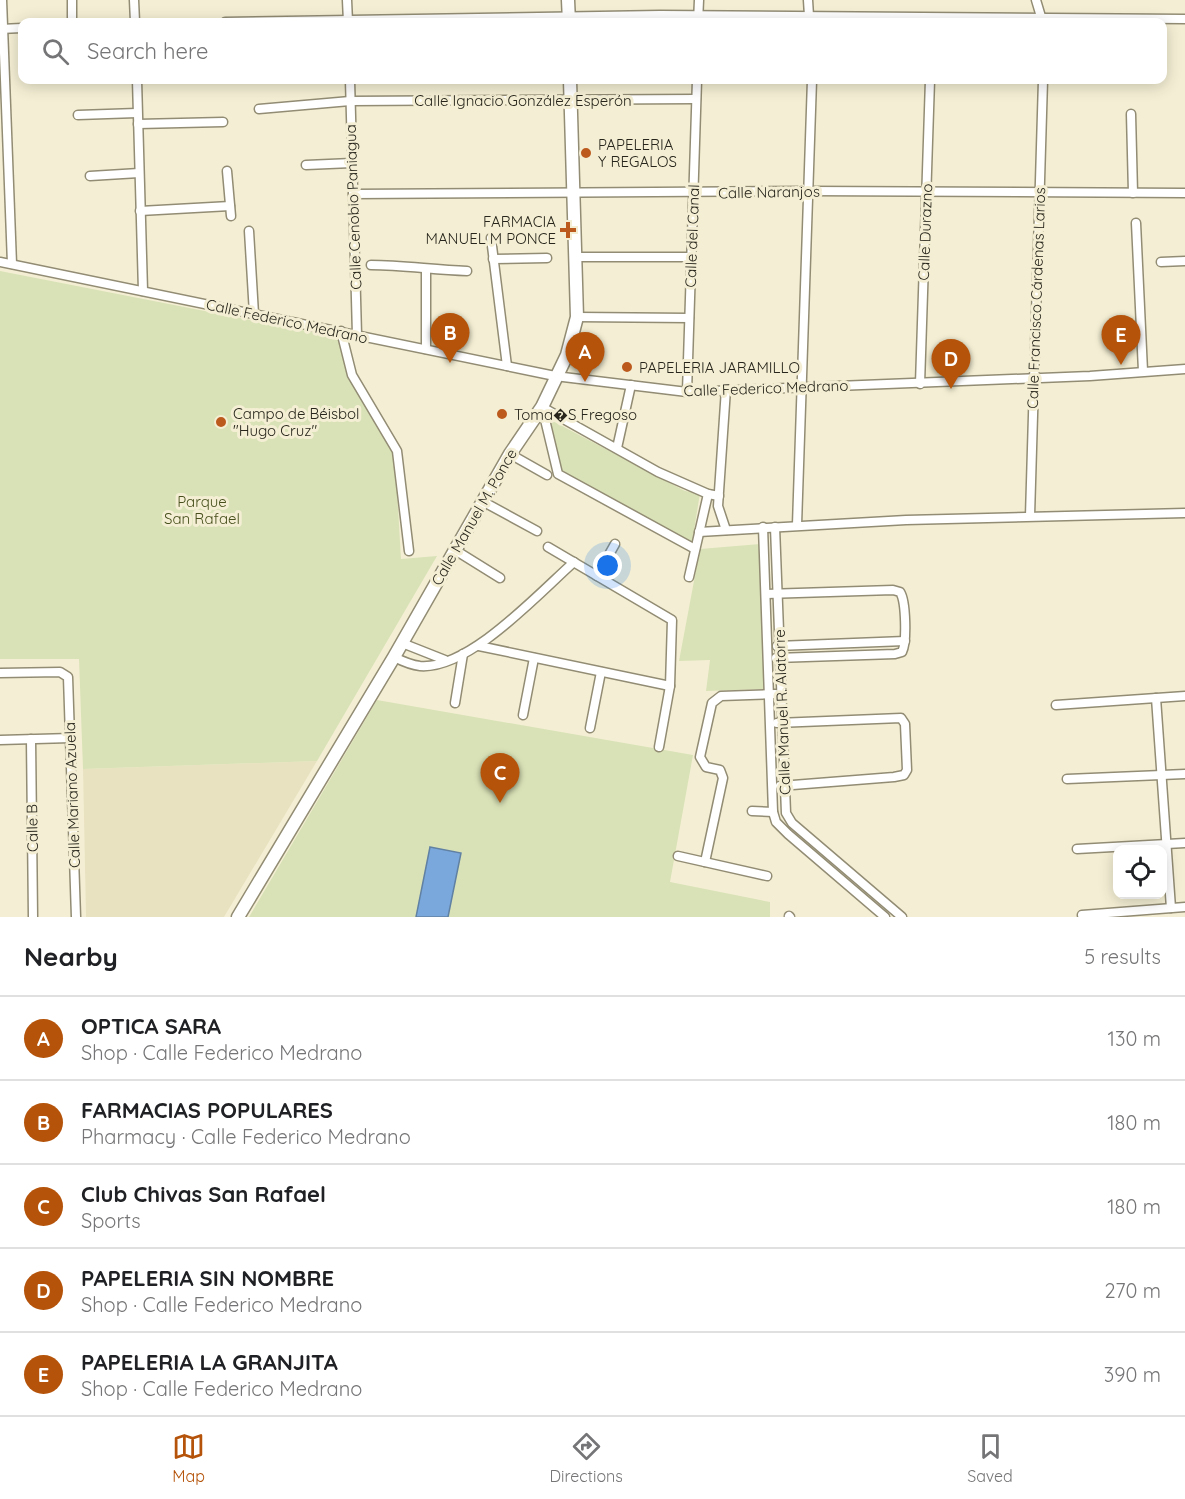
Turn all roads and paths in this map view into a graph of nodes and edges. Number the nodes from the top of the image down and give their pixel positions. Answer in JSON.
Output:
{"nodes":[{"id":1,"x":2,"y":0,"type":"edge"},
{"id":2,"x":72,"y":0,"type":"edge"},
{"id":3,"x":134,"y":0,"type":"edge"},
{"id":4,"x":347,"y":0,"type":"edge"},
{"id":5,"x":568,"y":0,"type":"edge"},
{"id":6,"x":699,"y":0,"type":"edge"},
{"id":7,"x":808,"y":0,"type":"edge"},
{"id":8,"x":1036,"y":0,"type":"edge"},
{"id":9,"x":72,"y":18,"type":"edge"},
{"id":10,"x":135,"y":18,"type":"edge"},
{"id":11,"x":348,"y":18,"type":"edge"},
{"id":12,"x":569,"y":18,"type":"edge"},
{"id":13,"x":699,"y":18,"type":"edge"},
{"id":14,"x":810,"y":18,"type":"edge"},
{"id":15,"x":1041,"y":18,"type":"edge"},
{"id":16,"x":1167,"y":19,"type":"edge"},
{"id":17,"x":1185,"y":19,"type":"edge"},
{"id":18,"x":18,"y":28,"type":"edge"},
{"id":19,"x":1,"y":29,"type":"edge"},
{"id":20,"x":137,"y":84,"type":"edge"},
{"id":21,"x":350,"y":84,"type":"edge"},
{"id":22,"x":570,"y":84,"type":"edge"},
{"id":23,"x":697,"y":84,"type":"edge"},
{"id":24,"x":812,"y":84,"type":"edge"},
{"id":25,"x":930,"y":84,"type":"edge"},
{"id":26,"x":1043,"y":84,"type":"edge"},
{"id":27,"x":571,"y":99,"type":"junction"},
{"id":28,"x":696,"y":99,"type":"junction"},
{"id":29,"x":350,"y":101,"type":"junction"},
{"id":30,"x":259,"y":109,"type":"dead end"},
{"id":31,"x":137,"y":113,"type":"junction"},
{"id":32,"x":1131,"y":114,"type":"dead end"},
{"id":33,"x":78,"y":115,"type":"dead end"},
{"id":34,"x":223,"y":122,"type":"dead end"},
{"id":35,"x":138,"y":124,"type":"junction"},
{"id":36,"x":352,"y":163,"type":"junction"},
{"id":37,"x":306,"y":165,"type":"dead end"},
{"id":38,"x":227,"y":171,"type":"dead end"},
{"id":39,"x":139,"y":173,"type":"junction"},
{"id":40,"x":90,"y":176,"type":"dead end"},
{"id":41,"x":809,"y":191,"type":"junction"},
{"id":42,"x":573,"y":192,"type":"junction"},
{"id":43,"x":694,"y":192,"type":"junction"},
{"id":44,"x":926,"y":192,"type":"junction"},
{"id":45,"x":1185,"y":192,"type":"edge"},
{"id":46,"x":1039,"y":193,"type":"junction"},
{"id":47,"x":1133,"y":193,"type":"junction"},
{"id":48,"x":353,"y":194,"type":"junction"},
{"id":49,"x":230,"y":206,"type":"junction"},
{"id":50,"x":140,"y":211,"type":"junction"},
{"id":51,"x":231,"y":216,"type":"dead end"},
{"id":52,"x":1136,"y":224,"type":"dead end"},
{"id":53,"x":249,"y":231,"type":"dead end"},
{"id":54,"x":491,"y":238,"type":"dead end"},
{"id":55,"x":576,"y":257,"type":"junction"},
{"id":56,"x":692,"y":257,"type":"junction"},
{"id":57,"x":547,"y":258,"type":"dead end"},
{"id":58,"x":493,"y":259,"type":"junction"},
{"id":59,"x":1185,"y":261,"type":"edge"},
{"id":60,"x":0,"y":262,"type":"edge"},
{"id":61,"x":1161,"y":262,"type":"dead end"},
{"id":62,"x":12,"y":264,"type":"junction"},
{"id":63,"x":371,"y":265,"type":"dead end"},
{"id":64,"x":426,"y":269,"type":"junction"},
{"id":65,"x":466,"y":271,"type":"dead end"},
{"id":66,"x":143,"y":291,"type":"junction"},
{"id":67,"x":254,"y":314,"type":"junction"},
{"id":68,"x":577,"y":317,"type":"junction"},
{"id":69,"x":689,"y":318,"type":"junction"},
{"id":70,"x":341,"y":331,"type":"junction"},
{"id":71,"x":357,"y":335,"type":"junction"},
{"id":72,"x":426,"y":349,"type":"junction"},
{"id":73,"x":507,"y":366,"type":"junction"},
{"id":74,"x":1185,"y":369,"type":"edge"},
{"id":75,"x":1143,"y":370,"type":"junction"},
{"id":76,"x":555,"y":376,"type":"junction"},
{"id":77,"x":1033,"y":378,"type":"junction"},
{"id":78,"x":920,"y":384,"type":"junction"},
{"id":79,"x":631,"y":385,"type":"junction"},
{"id":80,"x":803,"y":387,"type":"junction"},
{"id":81,"x":726,"y":389,"type":"junction"},
{"id":82,"x":687,"y":392,"type":"junction"},
{"id":83,"x":542,"y":407,"type":"junction"},
{"id":84,"x":617,"y":448,"type":"junction"},
{"id":85,"x":510,"y":454,"type":"junction"},
{"id":86,"x":547,"y":475,"type":"dead end"},
{"id":87,"x":708,"y":494,"type":"junction"},
{"id":88,"x":719,"y":496,"type":"junction"},
{"id":89,"x":482,"y":501,"type":"junction"},
{"id":90,"x":1185,"y":513,"type":"edge"},
{"id":91,"x":1030,"y":516,"type":"junction"},
{"id":92,"x":797,"y":525,"type":"junction"},
{"id":93,"x":775,"y":526,"type":"junction"},
{"id":94,"x":763,"y":527,"type":"junction"},
{"id":95,"x":726,"y":530,"type":"junction"},
{"id":96,"x":537,"y":531,"type":"dead end"},
{"id":97,"x":699,"y":532,"type":"junction"},
{"id":98,"x":615,"y":544,"type":"dead end"},
{"id":99,"x":548,"y":547,"type":"dead end"},
{"id":100,"x":695,"y":549,"type":"junction"},
{"id":101,"x":455,"y":550,"type":"junction"},
{"id":102,"x":409,"y":551,"type":"dead end"},
{"id":103,"x":574,"y":562,"type":"junction"},
{"id":104,"x":597,"y":576,"type":"junction"},
{"id":105,"x":689,"y":577,"type":"dead end"},
{"id":106,"x":500,"y":578,"type":"dead end"},
{"id":107,"x":778,"y":593,"type":"junction"},
{"id":108,"x":766,"y":594,"type":"junction"},
{"id":109,"x":905,"y":641,"type":"junction"},
{"id":110,"x":402,"y":643,"type":"junction"},
{"id":111,"x":479,"y":646,"type":"junction"},
{"id":112,"x":780,"y":646,"type":"junction"},
{"id":113,"x":768,"y":647,"type":"junction"},
{"id":114,"x":463,"y":654,"type":"junction"},
{"id":115,"x":394,"y":657,"type":"junction"},
{"id":116,"x":534,"y":658,"type":"junction"},
{"id":117,"x":769,"y":658,"type":"junction"},
{"id":118,"x":780,"y":658,"type":"junction"},
{"id":119,"x":446,"y":660,"type":"junction"},
{"id":120,"x":601,"y":672,"type":"junction"},
{"id":121,"x":0,"y":673,"type":"edge"},
{"id":122,"x":670,"y":686,"type":"junction"},
{"id":123,"x":781,"y":693,"type":"junction"},
{"id":124,"x":770,"y":694,"type":"junction"},
{"id":125,"x":1185,"y":696,"type":"edge"},
{"id":126,"x":1156,"y":698,"type":"junction"},
{"id":127,"x":455,"y":703,"type":"dead end"},
{"id":128,"x":1056,"y":705,"type":"dead end"},
{"id":129,"x":523,"y":715,"type":"dead end"},
{"id":130,"x":782,"y":722,"type":"junction"},
{"id":131,"x":770,"y":723,"type":"junction"},
{"id":132,"x":590,"y":728,"type":"dead end"},
{"id":133,"x":71,"y":738,"type":"junction"},
{"id":134,"x":31,"y":739,"type":"junction"},
{"id":135,"x":0,"y":740,"type":"edge"},
{"id":136,"x":660,"y":747,"type":"dead end"},
{"id":137,"x":1185,"y":774,"type":"edge"},
{"id":138,"x":1161,"y":775,"type":"junction"},
{"id":139,"x":1067,"y":780,"type":"dead end"},
{"id":140,"x":783,"y":786,"type":"junction"},
{"id":141,"x":771,"y":787,"type":"junction"},
{"id":142,"x":752,"y":811,"type":"dead end"},
{"id":143,"x":773,"y":812,"type":"junction"},
{"id":144,"x":1185,"y":843,"type":"edge"},
{"id":145,"x":1166,"y":844,"type":"junction"},
{"id":146,"x":1077,"y":849,"type":"dead end"},
{"id":147,"x":678,"y":856,"type":"dead end"},
{"id":148,"x":705,"y":862,"type":"junction"},
{"id":149,"x":767,"y":876,"type":"dead end"},
{"id":150,"x":1185,"y":907,"type":"edge"},
{"id":151,"x":1171,"y":908,"type":"junction"},
{"id":152,"x":1082,"y":915,"type":"dead end"},
{"id":153,"x":33,"y":917,"type":"edge"},
{"id":154,"x":76,"y":917,"type":"edge"},
{"id":155,"x":238,"y":917,"type":"edge"},
{"id":156,"x":885,"y":917,"type":"edge"},
{"id":157,"x":902,"y":917,"type":"edge"}],
"edges":[{"from":1,"to":19,"type":"street"},
{"from":2,"to":9,"type":"street"},
{"from":3,"to":10,"type":"street"},
{"from":4,"to":11,"type":"street"},
{"from":5,"to":12,"type":"street"},
{"from":6,"to":13,"type":"street"},
{"from":7,"to":14,"type":"street"},
{"from":8,"to":15,"type":"street"},
{"from":16,"to":17,"type":"street"},
{"from":18,"to":19,"type":"street"},
{"from":19,"to":62,"type":"street"},
{"from":20,"to":31,"type":"street"},
{"from":21,"to":29,"type":"street","name":"Calle Cenobio Paniagua"},
{"from":22,"to":27,"type":"street","name":"Calle Manuel M. Ponce"},
{"from":23,"to":28,"type":"street","name":"Calle del Canal"},
{"from":24,"to":41,"type":"street"},
{"from":25,"to":44,"type":"street","name":"Calle Durazno"},
{"from":26,"to":46,"type":"street","name":"Calle Francisco Cárdenas Larios"},
{"from":27,"to":28,"type":"street","name":"Calle Ignacio González Esperón"},
{"from":27,"to":29,"type":"street","name":"Calle Ignacio González Esperón"},
{"from":27,"to":42,"type":"street","name":"Calle Manuel M. Ponce"},
{"from":28,"to":43,"type":"street","name":"Calle del Canal"},
{"from":29,"to":30,"type":"street","name":"Calle Ignacio González Esperón"},
{"from":29,"to":36,"type":"street","name":"Calle Cenobio Paniagua"},
{"from":31,"to":33,"type":"street"},
{"from":31,"to":35,"type":"street"},
{"from":32,"to":47,"type":"street"},
{"from":34,"to":35,"type":"street"},
{"from":35,"to":39,"type":"street"},
{"from":36,"to":37,"type":"street"},
{"from":36,"to":48,"type":"street","name":"Calle Cenobio Paniagua"},
{"from":38,"to":49,"type":"street"},
{"from":39,"to":40,"type":"street"},
{"from":39,"to":50,"type":"street"},
{"from":41,"to":43,"type":"street","name":"Calle Naranjos"},
{"from":41,"to":44,"type":"street","name":"Calle Naranjos"},
{"from":41,"to":80,"type":"street"},
{"from":42,"to":43,"type":"street","name":"Calle Naranjos"},
{"from":42,"to":48,"type":"street","name":"Calle Naranjos"},
{"from":42,"to":55,"type":"street","name":"Calle Manuel M. Ponce"},
{"from":43,"to":56,"type":"street","name":"Calle del Canal"},
{"from":44,"to":46,"type":"street","name":"Calle Naranjos"},
{"from":44,"to":78,"type":"street","name":"Calle Durazno"},
{"from":45,"to":47,"type":"street","name":"Calle Naranjos"},
{"from":46,"to":47,"type":"street","name":"Calle Naranjos"},
{"from":46,"to":77,"type":"street","name":"Calle Francisco Cárdenas Larios"},
{"from":48,"to":71,"type":"street","name":"Calle Cenobio Paniagua"},
{"from":49,"to":50,"type":"street"},
{"from":49,"to":51,"type":"street"},
{"from":50,"to":66,"type":"street"},
{"from":52,"to":75,"type":"street"},
{"from":53,"to":67,"type":"street"},
{"from":54,"to":58,"type":"street"},
{"from":55,"to":56,"type":"street"},
{"from":55,"to":68,"type":"street","name":"Calle Manuel M. Ponce"},
{"from":56,"to":69,"type":"street","name":"Calle del Canal"},
{"from":57,"to":58,"type":"street"},
{"from":58,"to":73,"type":"street"},
{"from":59,"to":61,"type":"street"},
{"from":60,"to":62,"type":"street","name":"Calle Federico Medrano"},
{"from":62,"to":66,"type":"street","name":"Calle Federico Medrano"},
{"from":63,"to":64,"type":"street"},
{"from":64,"to":65,"type":"street"},
{"from":64,"to":72,"type":"street"},
{"from":66,"to":67,"type":"street","name":"Calle Federico Medrano"},
{"from":67,"to":70,"type":"street","name":"Calle Federico Medrano"},
{"from":68,"to":69,"type":"street"},
{"from":68,"to":76,"type":"street","name":"Calle Manuel M. Ponce"},
{"from":69,"to":82,"type":"street","name":"Calle del Canal"},
{"from":70,"to":71,"type":"street","name":"Calle Federico Medrano"},
{"from":70,"to":102,"type":"street"},
{"from":71,"to":72,"type":"street","name":"Calle Federico Medrano"},
{"from":72,"to":73,"type":"street","name":"Calle Federico Medrano"},
{"from":73,"to":76,"type":"street","name":"Calle Federico Medrano"},
{"from":74,"to":75,"type":"street","name":"Calle Federico Medrano"},
{"from":75,"to":77,"type":"street","name":"Calle Federico Medrano"},
{"from":76,"to":79,"type":"street","name":"Calle Federico Medrano"},
{"from":76,"to":83,"type":"street","name":"Calle Manuel M. Ponce"},
{"from":77,"to":78,"type":"street","name":"Calle Federico Medrano"},
{"from":77,"to":91,"type":"street","name":"Calle Francisco Cárdenas Larios"},
{"from":78,"to":80,"type":"street","name":"Calle Federico Medrano"},
{"from":79,"to":82,"type":"street","name":"Calle Federico Medrano"},
{"from":79,"to":84,"type":"street"},
{"from":80,"to":81,"type":"street","name":"Calle Federico Medrano"},
{"from":80,"to":92,"type":"street"},
{"from":81,"to":82,"type":"street","name":"Calle Federico Medrano"},
{"from":81,"to":88,"type":"street"},
{"from":83,"to":84,"type":"street"},
{"from":83,"to":85,"type":"street","name":"Calle Manuel M. Ponce"},
{"from":83,"to":100,"type":"street"},
{"from":84,"to":87,"type":"street"},
{"from":85,"to":86,"type":"street"},
{"from":85,"to":89,"type":"street","name":"Calle Manuel M. Ponce"},
{"from":87,"to":88,"type":"street"},
{"from":87,"to":97,"type":"street"},
{"from":88,"to":95,"type":"street"},
{"from":89,"to":96,"type":"street"},
{"from":89,"to":101,"type":"street","name":"Calle Manuel M. Ponce"},
{"from":90,"to":91,"type":"street"},
{"from":91,"to":92,"type":"street"},
{"from":92,"to":93,"type":"street"},
{"from":93,"to":94,"type":"street"},
{"from":93,"to":107,"type":"street","name":"Calle Manuel R. Alatorre"},
{"from":94,"to":95,"type":"street"},
{"from":94,"to":108,"type":"street","name":"Calle Manuel R. Alatorre"},
{"from":95,"to":97,"type":"street"},
{"from":97,"to":100,"type":"street"},
{"from":98,"to":104,"type":"street"},
{"from":99,"to":103,"type":"street"},
{"from":100,"to":105,"type":"street"},
{"from":101,"to":106,"type":"street"},
{"from":101,"to":110,"type":"street","name":"Calle Manuel M. Ponce"},
{"from":103,"to":104,"type":"street"},
{"from":103,"to":111,"type":"street"},
{"from":104,"to":122,"type":"street"},
{"from":107,"to":108,"type":"street"},
{"from":107,"to":109,"type":"street"},
{"from":107,"to":112,"type":"street","name":"Calle Manuel R. Alatorre"},
{"from":108,"to":113,"type":"street","name":"Calle Manuel R. Alatorre"},
{"from":109,"to":112,"type":"street"},
{"from":109,"to":118,"type":"street"},
{"from":110,"to":115,"type":"street","name":"Calle Manuel M. Ponce"},
{"from":110,"to":119,"type":"street"},
{"from":111,"to":114,"type":"street"},
{"from":111,"to":116,"type":"street"},
{"from":112,"to":113,"type":"street"},
{"from":112,"to":118,"type":"street","name":"Calle Manuel R. Alatorre"},
{"from":113,"to":117,"type":"street","name":"Calle Manuel R. Alatorre"},
{"from":114,"to":119,"type":"street"},
{"from":114,"to":127,"type":"street"},
{"from":115,"to":119,"type":"street"},
{"from":115,"to":155,"type":"street","name":"Calle Manuel M. Ponce"},
{"from":116,"to":120,"type":"street"},
{"from":116,"to":129,"type":"street"},
{"from":117,"to":118,"type":"street"},
{"from":117,"to":124,"type":"street","name":"Calle Manuel R. Alatorre"},
{"from":118,"to":123,"type":"street","name":"Calle Manuel R. Alatorre"},
{"from":120,"to":122,"type":"street"},
{"from":120,"to":132,"type":"street"},
{"from":121,"to":133,"type":"street","name":"Calle Mariano Azuela"},
{"from":122,"to":136,"type":"street"},
{"from":123,"to":124,"type":"street"},
{"from":123,"to":130,"type":"street","name":"Calle Manuel R. Alatorre"},
{"from":124,"to":131,"type":"street","name":"Calle Manuel R. Alatorre"},
{"from":124,"to":148,"type":"street"},
{"from":125,"to":126,"type":"street"},
{"from":126,"to":128,"type":"street"},
{"from":126,"to":138,"type":"street"},
{"from":130,"to":131,"type":"street"},
{"from":130,"to":140,"type":"street","name":"Calle Manuel R. Alatorre"},
{"from":130,"to":140,"type":"street"},
{"from":131,"to":141,"type":"street","name":"Calle Manuel R. Alatorre"},
{"from":133,"to":134,"type":"street"},
{"from":133,"to":154,"type":"street","name":"Calle Mariano Azuela"},
{"from":134,"to":135,"type":"street"},
{"from":134,"to":153,"type":"street","name":"Calle B"},
{"from":137,"to":138,"type":"street"},
{"from":138,"to":139,"type":"street"},
{"from":138,"to":145,"type":"street"},
{"from":140,"to":141,"type":"street"},
{"from":140,"to":157,"type":"street","name":"Calle Manuel R. Alatorre"},
{"from":141,"to":143,"type":"street","name":"Calle Manuel R. Alatorre"},
{"from":142,"to":143,"type":"street"},
{"from":143,"to":156,"type":"street","name":"Calle Manuel R. Alatorre"},
{"from":144,"to":145,"type":"street"},
{"from":145,"to":146,"type":"street"},
{"from":145,"to":151,"type":"street"},
{"from":147,"to":148,"type":"street"},
{"from":148,"to":149,"type":"street"},
{"from":150,"to":151,"type":"street"},
{"from":151,"to":152,"type":"street"}]}
